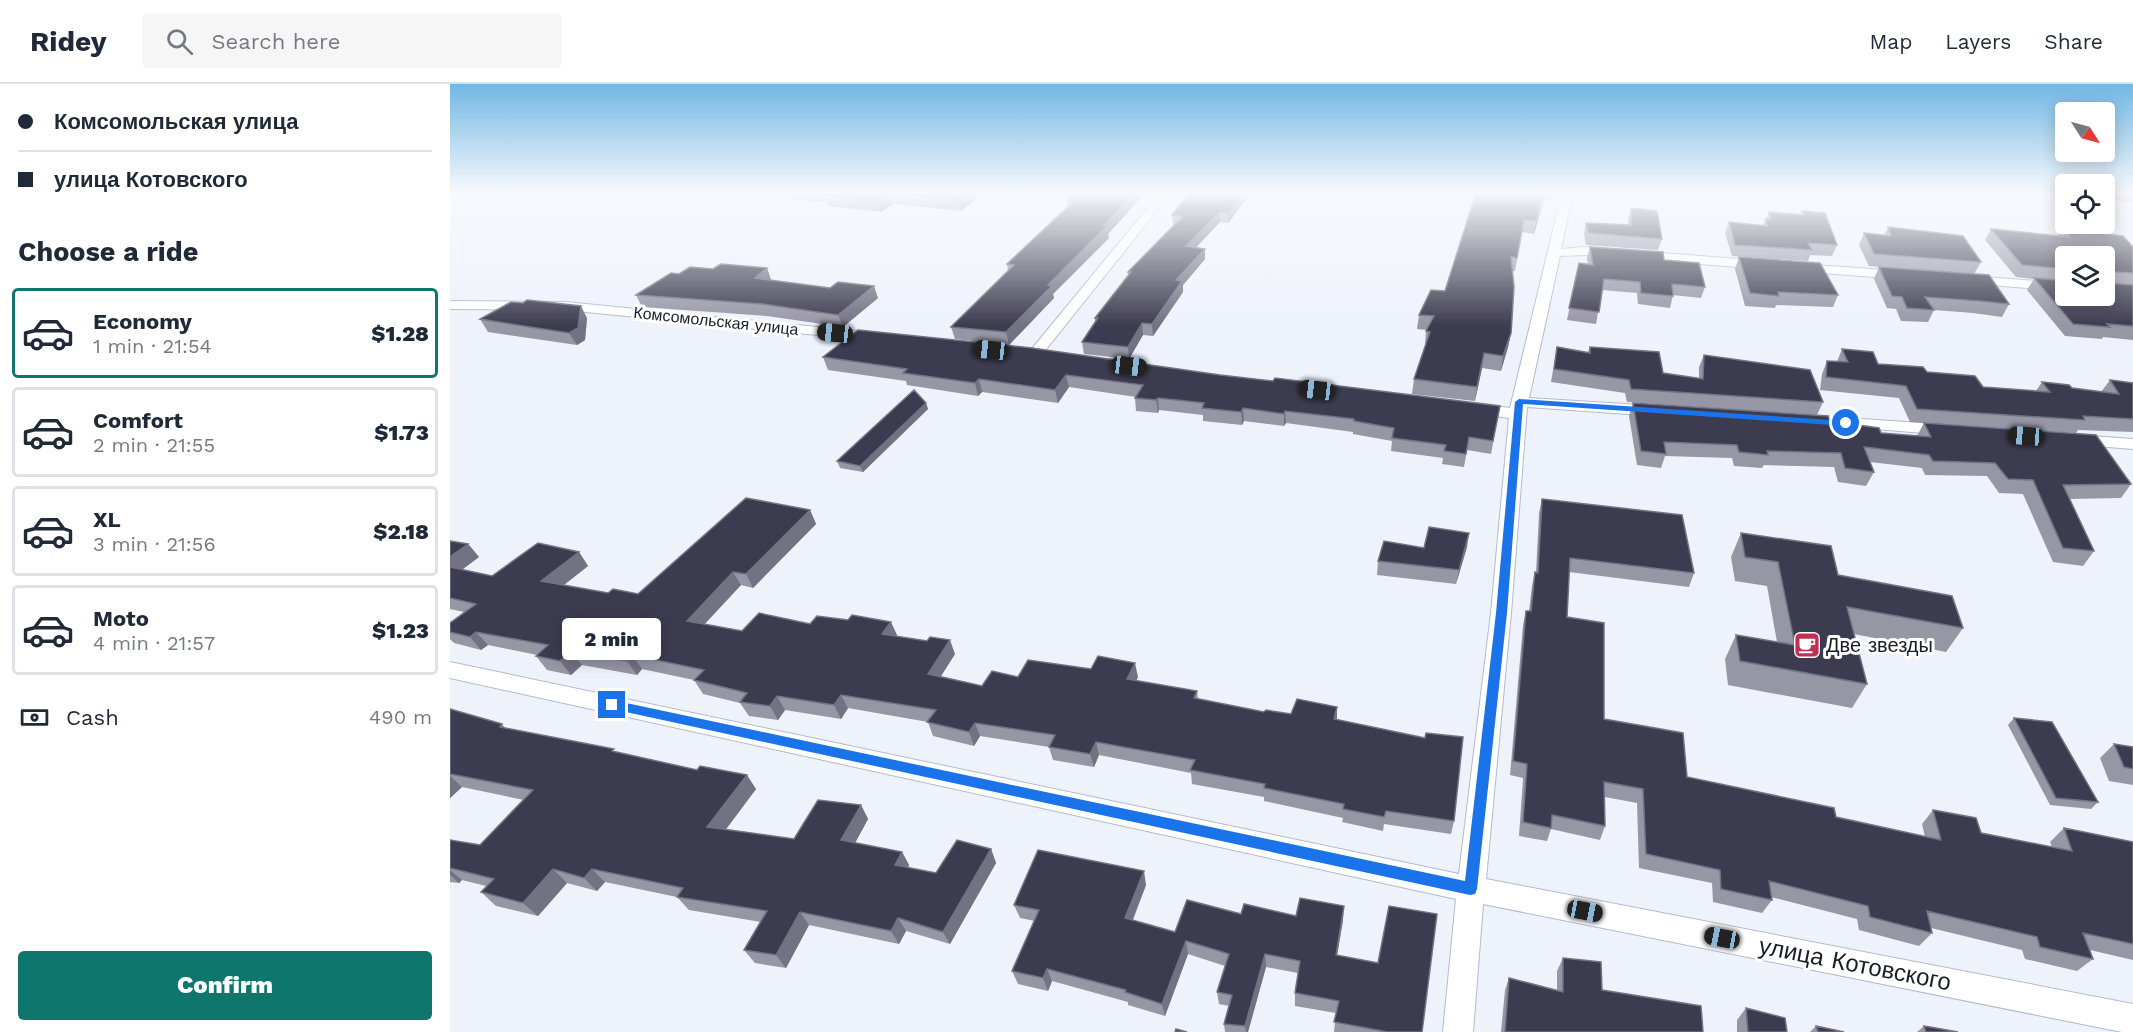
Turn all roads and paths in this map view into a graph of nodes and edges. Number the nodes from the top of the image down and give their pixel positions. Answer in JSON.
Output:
{"nodes":[{"id":1,"x":1130,"y":237,"type":"edge"},
{"id":2,"x":1557,"y":237,"type":"edge"},
{"id":3,"x":1555,"y":246,"type":"junction"},
{"id":4,"x":1910,"y":276,"type":"edge"},
{"id":5,"x":1958,"y":279,"type":"edge"},
{"id":6,"x":2055,"y":286,"type":"edge"},
{"id":7,"x":450,"y":305,"type":"edge"},
{"id":8,"x":896,"y":339,"type":"edge"},
{"id":9,"x":1035,"y":354,"type":"edge"},
{"id":10,"x":1454,"y":406,"type":"edge"},
{"id":11,"x":1518,"y":408,"type":"junction"},
{"id":12,"x":1669,"y":411,"type":"edge"},
{"id":13,"x":1810,"y":421,"type":"edge"},
{"id":14,"x":1964,"y":431,"type":"edge"},
{"id":15,"x":2054,"y":438,"type":"edge"},
{"id":16,"x":2133,"y":444,"type":"edge"},
{"id":17,"x":450,"y":670,"type":"edge"},
{"id":18,"x":1470,"y":889,"type":"junction"},
{"id":19,"x":2133,"y":1019,"type":"edge"},
{"id":20,"x":1458,"y":1032,"type":"edge"}],
"edges":[{"from":1,"to":9,"type":"street"},
{"from":2,"to":3,"type":"street"},
{"from":3,"to":4,"type":"street"},
{"from":3,"to":11,"type":"street"},
{"from":5,"to":6,"type":"street"},
{"from":7,"to":8,"type":"street","name":"Комсомольская улица"},
{"from":10,"to":11,"type":"street"},
{"from":11,"to":12,"type":"street"},
{"from":11,"to":18,"type":"street"},
{"from":13,"to":14,"type":"street"},
{"from":15,"to":16,"type":"street"},
{"from":17,"to":18,"type":"street","name":"улица Котовского"},
{"from":18,"to":19,"type":"street","name":"улица Котовского"},
{"from":18,"to":20,"type":"street"}]}
